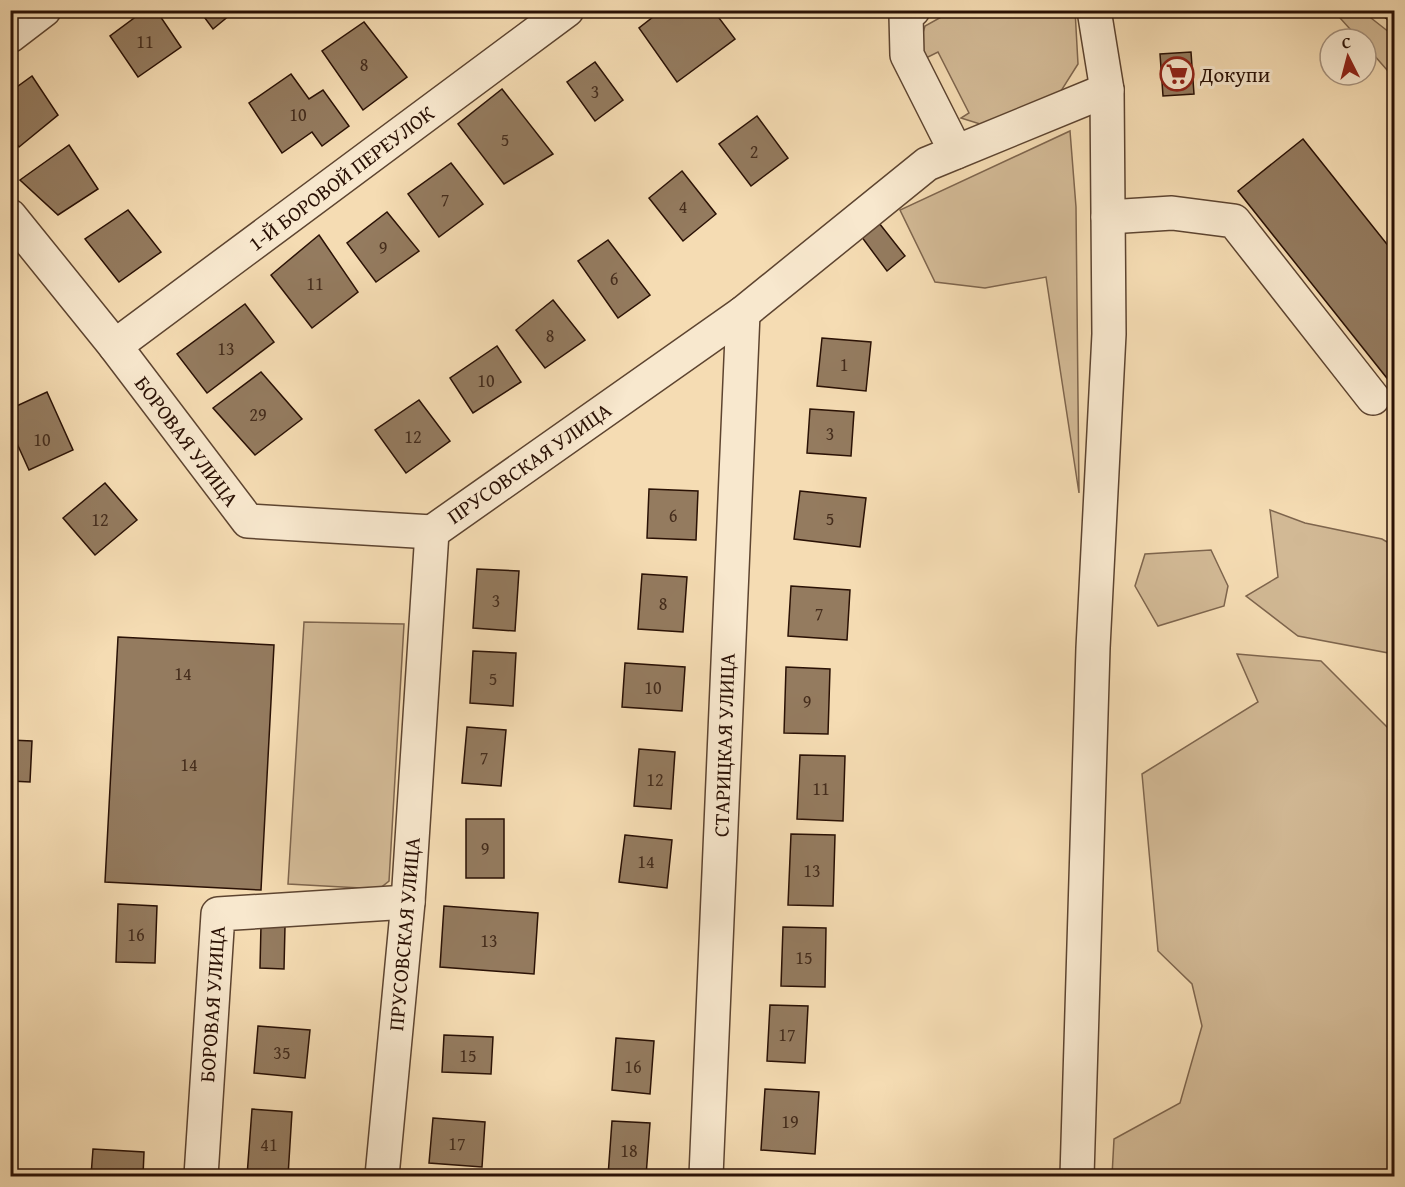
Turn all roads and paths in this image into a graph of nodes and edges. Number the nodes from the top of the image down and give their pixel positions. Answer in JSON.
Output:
{"nodes":[{"id":1,"x":44,"y":10,"type":"edge"},
{"id":2,"x":567,"y":10,"type":"edge"},
{"id":3,"x":913,"y":10,"type":"edge"},
{"id":4,"x":1094,"y":10,"type":"edge"},
{"id":5,"x":10,"y":36,"type":"edge"},
{"id":6,"x":1107,"y":90,"type":"junction"},
{"id":7,"x":956,"y":152,"type":"junction"},
{"id":8,"x":1108,"y":218,"type":"junction"},
{"id":9,"x":16,"y":233,"type":"edge"},
{"id":10,"x":743,"y":313,"type":"junction"},
{"id":11,"x":115,"y":346,"type":"junction"},
{"id":12,"x":1372,"y":398,"type":"dead end"},
{"id":13,"x":432,"y":532,"type":"junction"},
{"id":14,"x":408,"y":902,"type":"junction"},
{"id":15,"x":201,"y":1176,"type":"edge"},
{"id":16,"x":382,"y":1176,"type":"edge"},
{"id":17,"x":706,"y":1176,"type":"edge"},
{"id":18,"x":1077,"y":1176,"type":"edge"}],
"edges":[{"from":1,"to":5,"type":"street"},
{"from":2,"to":11,"type":"street","name":"1-Й БОРОВОЙ ПЕРЕУЛОК"},
{"from":3,"to":7,"type":"street"},
{"from":4,"to":6,"type":"street"},
{"from":6,"to":7,"type":"street","name":"ПРУСОВСКАЯ УЛИЦА"},
{"from":6,"to":8,"type":"street"},
{"from":7,"to":10,"type":"street","name":"ПРУСОВСКАЯ УЛИЦА"},
{"from":8,"to":12,"type":"street"},
{"from":8,"to":18,"type":"street"},
{"from":9,"to":11,"type":"street","name":"БОРОВАЯ УЛИЦА"},
{"from":10,"to":13,"type":"street","name":"ПРУСОВСКАЯ УЛИЦА"},
{"from":10,"to":17,"type":"street","name":"СТАРИЦКАЯ УЛИЦА"},
{"from":11,"to":13,"type":"street","name":"БОРОВАЯ УЛИЦА"},
{"from":13,"to":14,"type":"street","name":"ПРУСОВСКАЯ УЛИЦА"},
{"from":14,"to":15,"type":"street","name":"БОРОВАЯ УЛИЦА"},
{"from":14,"to":16,"type":"street","name":"ПРУСОВСКАЯ УЛИЦА"}]}
